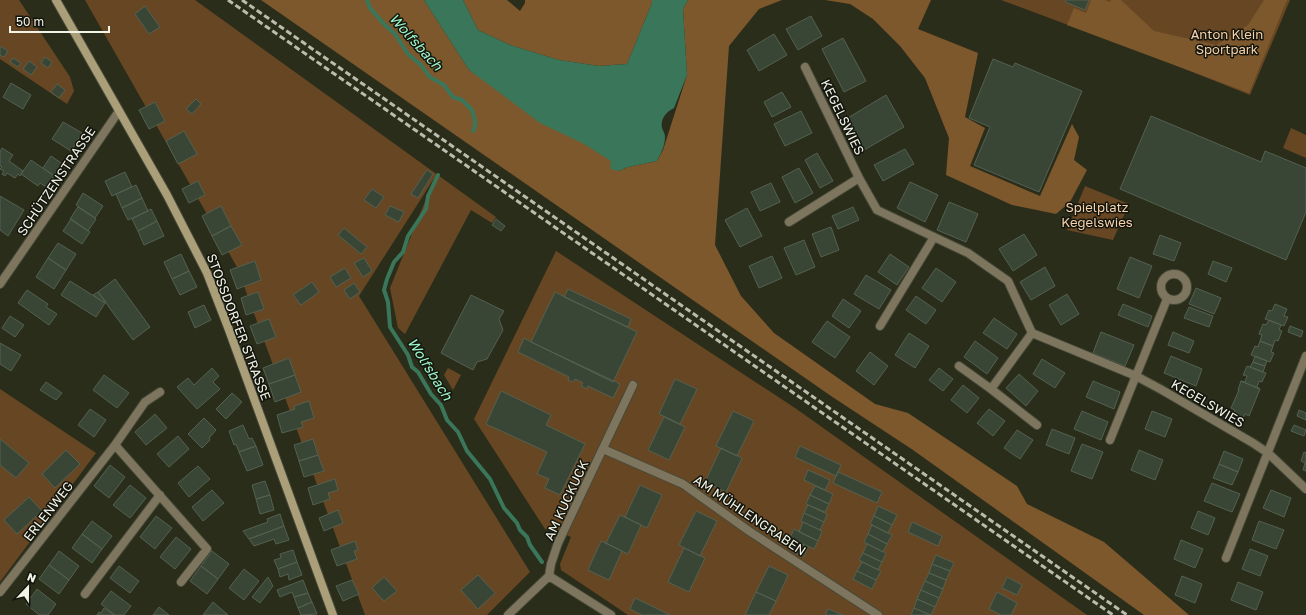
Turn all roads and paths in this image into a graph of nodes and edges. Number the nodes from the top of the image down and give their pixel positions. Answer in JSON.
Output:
{"nodes":[{"id":1,"x":56,"y":0,"type":"edge"},
{"id":2,"x":805,"y":67,"type":"dead end"},
{"id":3,"x":119,"y":111,"type":"junction"},
{"id":4,"x":860,"y":178,"type":"junction"},
{"id":5,"x":789,"y":222,"type":"dead end"},
{"id":6,"x":934,"y":237,"type":"junction"},
{"id":7,"x":0,"y":284,"type":"edge"},
{"id":8,"x":1167,"y":299,"type":"junction"},
{"id":9,"x":880,"y":326,"type":"dead end"},
{"id":10,"x":1032,"y":333,"type":"junction"},
{"id":11,"x":1306,"y":356,"type":"edge"},
{"id":12,"x":958,"y":366,"type":"dead end"},
{"id":13,"x":1136,"y":376,"type":"junction"},
{"id":14,"x":633,"y":384,"type":"dead end"},
{"id":15,"x":991,"y":389,"type":"junction"},
{"id":16,"x":160,"y":392,"type":"dead end"},
{"id":17,"x":1037,"y":425,"type":"dead end"},
{"id":18,"x":1110,"y":440,"type":"dead end"},
{"id":19,"x":115,"y":446,"type":"junction"},
{"id":20,"x":603,"y":449,"type":"junction"},
{"id":21,"x":1268,"y":453,"type":"junction"},
{"id":22,"x":1306,"y":489,"type":"edge"},
{"id":23,"x":160,"y":495,"type":"junction"},
{"id":24,"x":1226,"y":558,"type":"dead end"},
{"id":25,"x":549,"y":576,"type":"junction"},
{"id":26,"x":181,"y":582,"type":"dead end"},
{"id":27,"x":0,"y":592,"type":"edge"},
{"id":28,"x":85,"y":594,"type":"dead end"},
{"id":29,"x":333,"y":615,"type":"edge"},
{"id":30,"x":508,"y":615,"type":"edge"},
{"id":31,"x":612,"y":615,"type":"edge"},
{"id":32,"x":878,"y":615,"type":"edge"}],
"edges":[{"from":1,"to":3,"type":"main road","name":"STOSSDORFER STRASSE"},
{"from":2,"to":4,"type":"street","name":"KEGELSWIES"},
{"from":3,"to":7,"type":"street","name":"SCHÜTZENSTRASSE"},
{"from":3,"to":29,"type":"main road","name":"STOSSDORFER STRASSE"},
{"from":4,"to":5,"type":"street"},
{"from":4,"to":6,"type":"street","name":"KEGELSWIES"},
{"from":6,"to":9,"type":"street"},
{"from":6,"to":10,"type":"street","name":"KEGELSWIES"},
{"from":8,"to":8,"type":"street"},
{"from":8,"to":13,"type":"street"},
{"from":10,"to":13,"type":"street","name":"KEGELSWIES"},
{"from":10,"to":15,"type":"street"},
{"from":11,"to":21,"type":"street"},
{"from":12,"to":15,"type":"street"},
{"from":13,"to":18,"type":"street"},
{"from":13,"to":21,"type":"street","name":"KEGELSWIES"},
{"from":14,"to":20,"type":"street","name":"AM KUCKUCK"},
{"from":15,"to":17,"type":"street"},
{"from":16,"to":19,"type":"street","name":"ERLENWEG"},
{"from":19,"to":23,"type":"street"},
{"from":19,"to":27,"type":"street","name":"ERLENWEG"},
{"from":20,"to":25,"type":"street","name":"AM KUCKUCK"},
{"from":20,"to":32,"type":"street","name":"AM MÜHLENGRABEN"},
{"from":21,"to":22,"type":"street","name":"KEGELSWIES"},
{"from":21,"to":24,"type":"street"},
{"from":23,"to":26,"type":"street"},
{"from":23,"to":28,"type":"street"},
{"from":25,"to":30,"type":"street"},
{"from":25,"to":31,"type":"street"}]}
